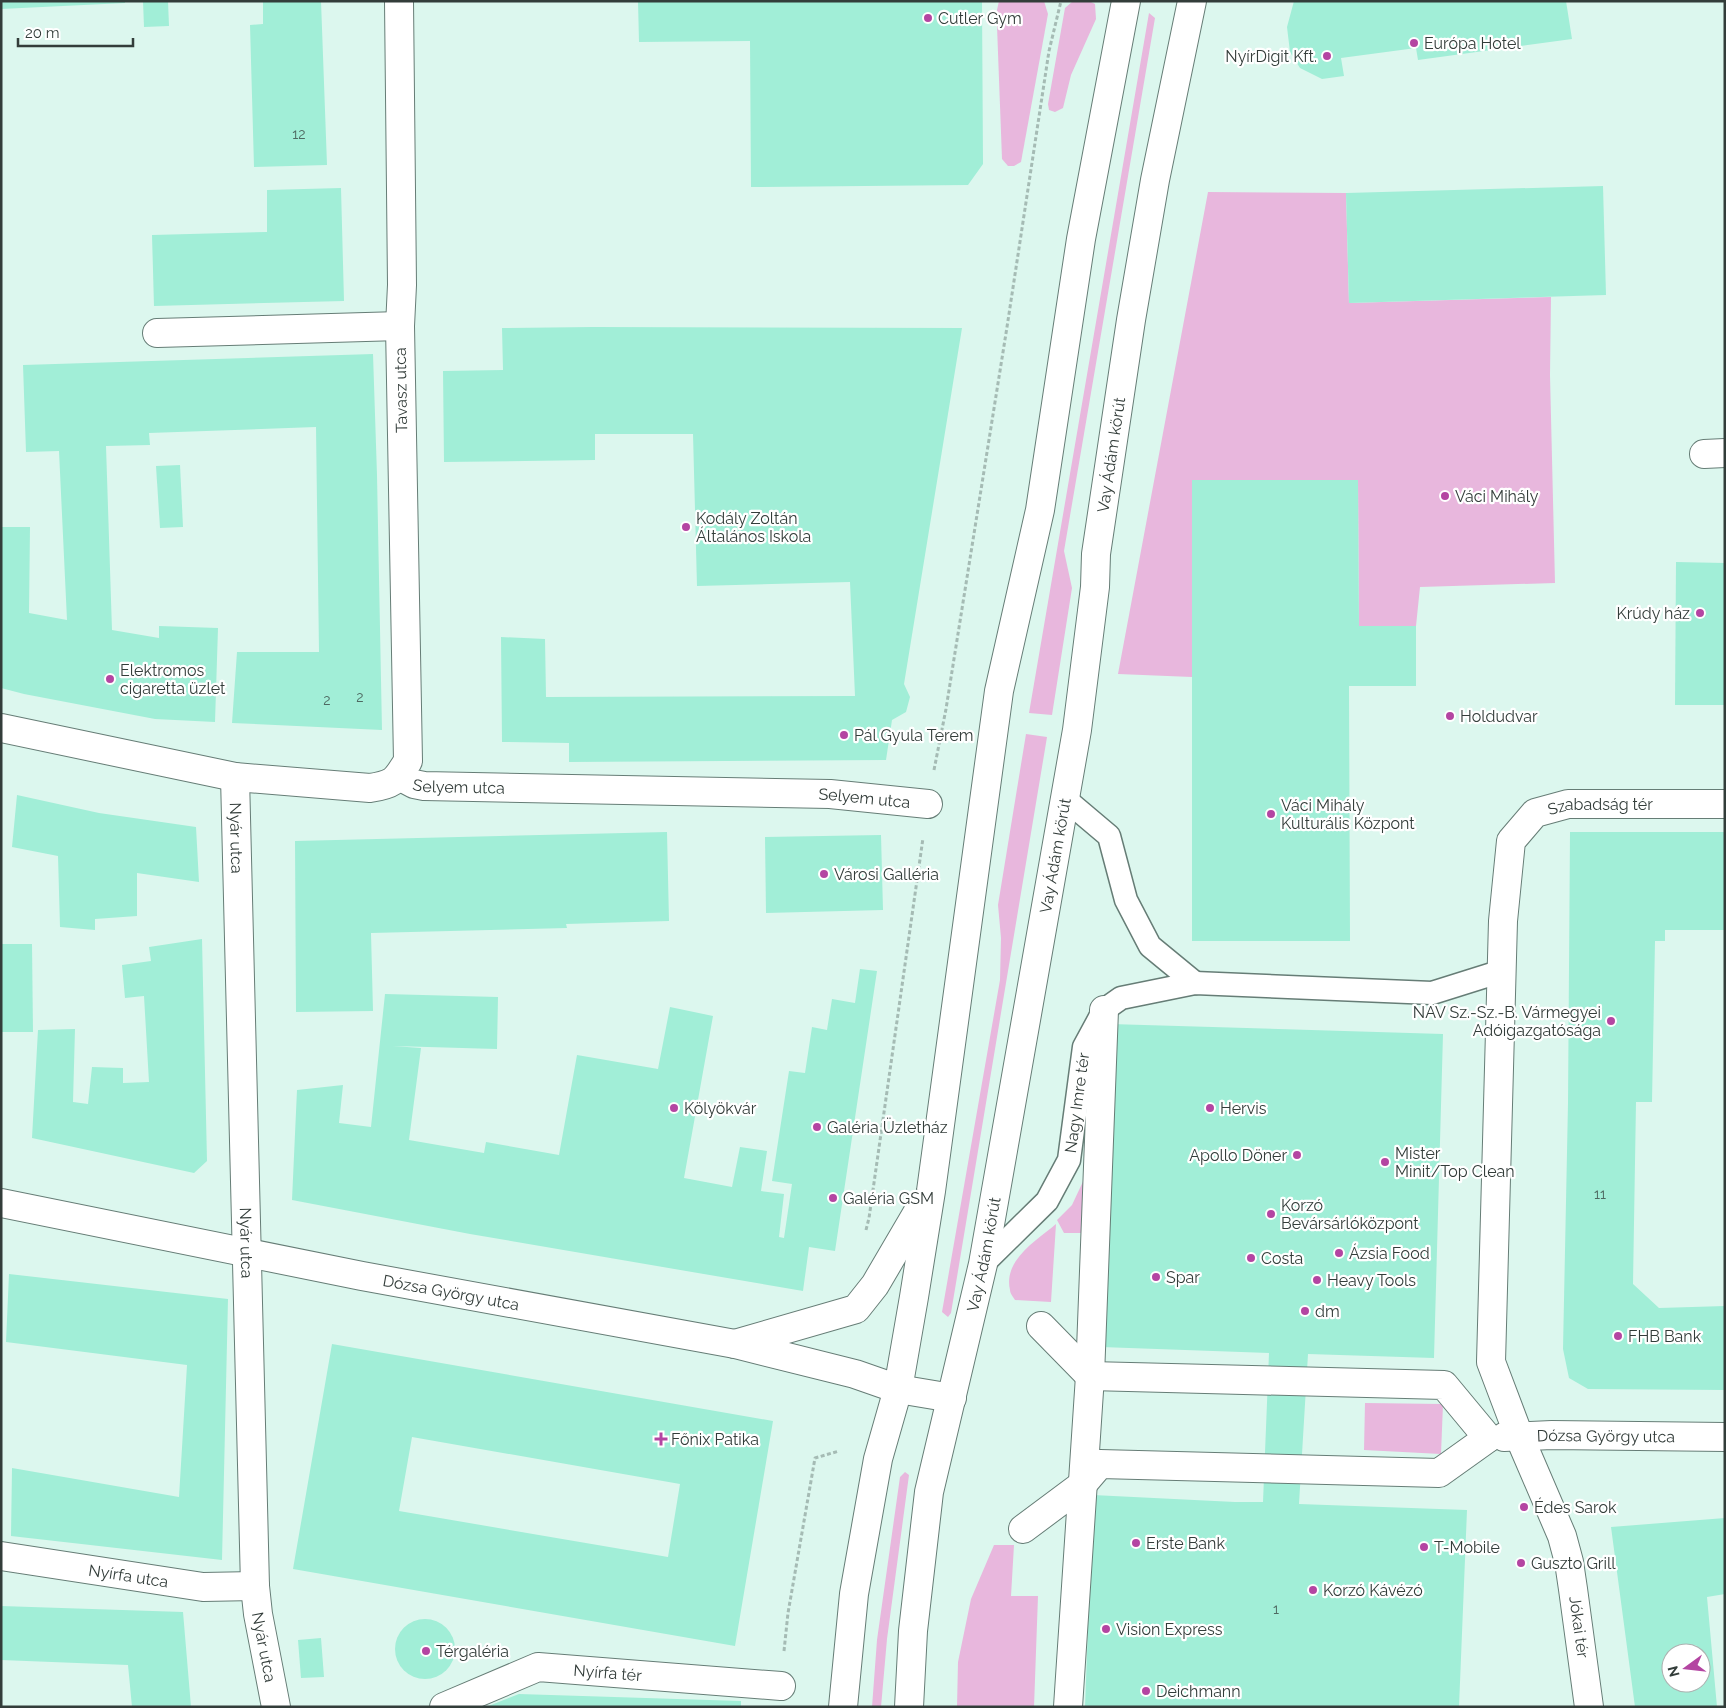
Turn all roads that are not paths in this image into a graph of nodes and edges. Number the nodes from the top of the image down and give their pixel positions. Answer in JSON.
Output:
{"nodes":[{"id":1,"x":399,"y":1,"type":"edge"},
{"id":2,"x":1126,"y":1,"type":"edge"},
{"id":3,"x":1192,"y":1,"type":"edge"},
{"id":4,"x":400,"y":326,"type":"junction"},
{"id":5,"x":157,"y":333,"type":"dead end"},
{"id":6,"x":1,"y":728,"type":"edge"},
{"id":7,"x":399,"y":776,"type":"junction"},
{"id":8,"x":235,"y":777,"type":"junction"},
{"id":9,"x":1064,"y":798,"type":"junction"},
{"id":10,"x":928,"y":804,"type":"road end"},
{"id":11,"x":1725,"y":804,"type":"edge"},
{"id":12,"x":1502,"y":971,"type":"junction"},
{"id":13,"x":1195,"y":983,"type":"junction"},
{"id":14,"x":1104,"y":1010,"type":"junction"},
{"id":15,"x":931,"y":1191,"type":"junction"},
{"id":16,"x":1,"y":1203,"type":"edge"},
{"id":17,"x":248,"y":1254,"type":"junction"},
{"id":18,"x":983,"y":1264,"type":"junction"},
{"id":19,"x":1041,"y":1326,"type":"dead end"},
{"id":20,"x":735,"y":1344,"type":"junction"},
{"id":21,"x":1090,"y":1376,"type":"junction"},
{"id":22,"x":898,"y":1389,"type":"junction"},
{"id":23,"x":952,"y":1398,"type":"junction"},
{"id":24,"x":1519,"y":1436,"type":"junction"},
{"id":25,"x":1725,"y":1437,"type":"edge"},
{"id":26,"x":1488,"y":1438,"type":"junction"},
{"id":27,"x":1082,"y":1485,"type":"junction"},
{"id":28,"x":1023,"y":1529,"type":"dead end"},
{"id":29,"x":1,"y":1556,"type":"edge"},
{"id":30,"x":256,"y":1586,"type":"junction"},
{"id":31,"x":781,"y":1686,"type":"road end"},
{"id":32,"x":276,"y":1707,"type":"edge"},
{"id":33,"x":444,"y":1707,"type":"edge"},
{"id":34,"x":843,"y":1707,"type":"edge"},
{"id":35,"x":910,"y":1707,"type":"edge"},
{"id":36,"x":1068,"y":1707,"type":"edge"},
{"id":37,"x":1589,"y":1707,"type":"edge"}],
"edges":[{"from":1,"to":4,"type":"street","name":"Tavasz utca"},
{"from":2,"to":15,"type":"street"},
{"from":3,"to":9,"type":"street","name":"Vay Ádám körút"},
{"from":4,"to":5,"type":"street"},
{"from":4,"to":7,"type":"street","name":"Tavasz utca"},
{"from":6,"to":8,"type":"street","name":"Selyem utca"},
{"from":7,"to":8,"type":"street","name":"Selyem utca"},
{"from":7,"to":10,"type":"street","name":"Selyem utca"},
{"from":8,"to":17,"type":"street","name":"Nyár utca"},
{"from":9,"to":13,"type":"lane"},
{"from":9,"to":18,"type":"street","name":"Vay Ádám körút"},
{"from":11,"to":12,"type":"street","name":"Szabadság tér"},
{"from":12,"to":13,"type":"lane"},
{"from":12,"to":24,"type":"street","name":"Jókai tér"},
{"from":13,"to":14,"type":"lane"},
{"from":14,"to":18,"type":"lane","name":"Nagy Imre tér"},
{"from":14,"to":21,"type":"street"},
{"from":15,"to":20,"type":"street"},
{"from":15,"to":22,"type":"street"},
{"from":16,"to":17,"type":"street","name":"Dózsa György utca"},
{"from":17,"to":20,"type":"street","name":"Dózsa György utca"},
{"from":17,"to":30,"type":"street","name":"Nyár utca"},
{"from":18,"to":23,"type":"street","name":"Vay Ádám körút"},
{"from":19,"to":21,"type":"street"},
{"from":20,"to":22,"type":"street","name":"Dózsa György utca"},
{"from":21,"to":26,"type":"street"},
{"from":21,"to":27,"type":"street"},
{"from":22,"to":23,"type":"street","name":"Dózsa György utca"},
{"from":22,"to":34,"type":"street"},
{"from":23,"to":35,"type":"street","name":"Vay Ádám körút"},
{"from":24,"to":25,"type":"street","name":"Dózsa György utca"},
{"from":24,"to":26,"type":"street","name":"Dózsa György utca"},
{"from":24,"to":37,"type":"street","name":"Jókai tér"},
{"from":26,"to":27,"type":"street"},
{"from":27,"to":28,"type":"street"},
{"from":27,"to":36,"type":"street"},
{"from":29,"to":30,"type":"street","name":"Nyírfa utca"},
{"from":30,"to":32,"type":"street","name":"Nyár utca"},
{"from":31,"to":33,"type":"street","name":"Nyírfa tér"}]}
